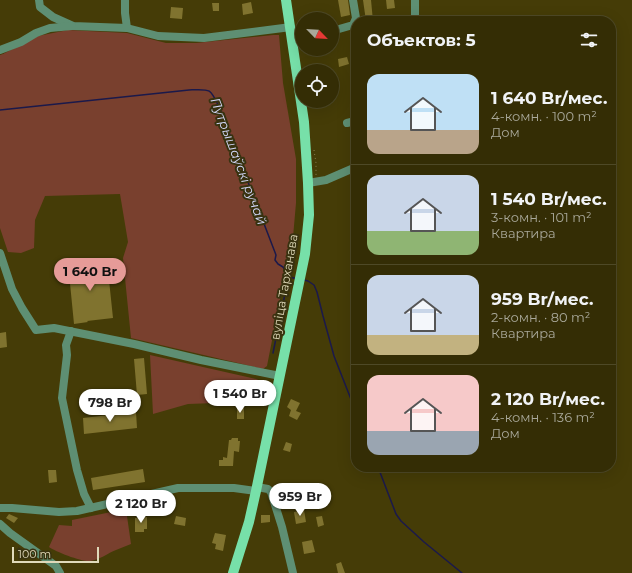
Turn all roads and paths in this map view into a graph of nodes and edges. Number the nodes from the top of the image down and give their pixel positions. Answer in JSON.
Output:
{"nodes":[{"id":1,"x":40,"y":0,"type":"edge"},
{"id":2,"x":125,"y":0,"type":"edge"},
{"id":3,"x":286,"y":0,"type":"edge"},
{"id":4,"x":353,"y":0,"type":"edge"},
{"id":5,"x":415,"y":0,"type":"edge"},
{"id":6,"x":357,"y":16,"type":"edge"},
{"id":7,"x":415,"y":16,"type":"edge"},
{"id":8,"x":73,"y":26,"type":"junction"},
{"id":9,"x":351,"y":26,"type":"edge"},
{"id":10,"x":290,"y":27,"type":"junction"},
{"id":11,"x":127,"y":28,"type":"junction"},
{"id":12,"x":339,"y":29,"type":"edge"},
{"id":13,"x":295,"y":38,"type":"edge"},
{"id":14,"x":0,"y":50,"type":"edge"},
{"id":15,"x":298,"y":56,"type":"edge"},
{"id":16,"x":351,"y":122,"type":"edge"},
{"id":17,"x":347,"y":123,"type":"dead end"},
{"id":18,"x":351,"y":169,"type":"edge"},
{"id":19,"x":308,"y":183,"type":"junction"},
{"id":20,"x":0,"y":253,"type":"edge"},
{"id":21,"x":71,"y":331,"type":"junction"},
{"id":22,"x":280,"y":376,"type":"junction"},
{"id":23,"x":257,"y":489,"type":"junction"},
{"id":24,"x":0,"y":508,"type":"edge"},
{"id":25,"x":91,"y":508,"type":"junction"},
{"id":26,"x":0,"y":524,"type":"edge"},
{"id":27,"x":60,"y":573,"type":"edge"},
{"id":28,"x":233,"y":573,"type":"edge"},
{"id":29,"x":293,"y":573,"type":"edge"}],
"edges":[{"from":1,"to":8,"type":"street"},
{"from":2,"to":11,"type":"street"},
{"from":3,"to":10,"type":"main road","name":"вуліца Тарханава"},
{"from":4,"to":6,"type":"street"},
{"from":5,"to":7,"type":"street"},
{"from":8,"to":11,"type":"street"},
{"from":8,"to":14,"type":"street"},
{"from":9,"to":12,"type":"street"},
{"from":10,"to":11,"type":"street"},
{"from":10,"to":13,"type":"main road","name":"вуліца Тарханава"},
{"from":15,"to":19,"type":"main road","name":"вуліца Тарханава"},
{"from":16,"to":17,"type":"street"},
{"from":18,"to":19,"type":"street"},
{"from":19,"to":22,"type":"main road","name":"вуліца Тарханава"},
{"from":20,"to":21,"type":"street"},
{"from":21,"to":22,"type":"street"},
{"from":21,"to":25,"type":"street"},
{"from":22,"to":23,"type":"main road","name":"вуліца Тарханава"},
{"from":23,"to":25,"type":"street"},
{"from":23,"to":28,"type":"main road","name":"вуліца Тарханава"},
{"from":23,"to":29,"type":"street"},
{"from":24,"to":25,"type":"street"},
{"from":26,"to":27,"type":"street"}]}
